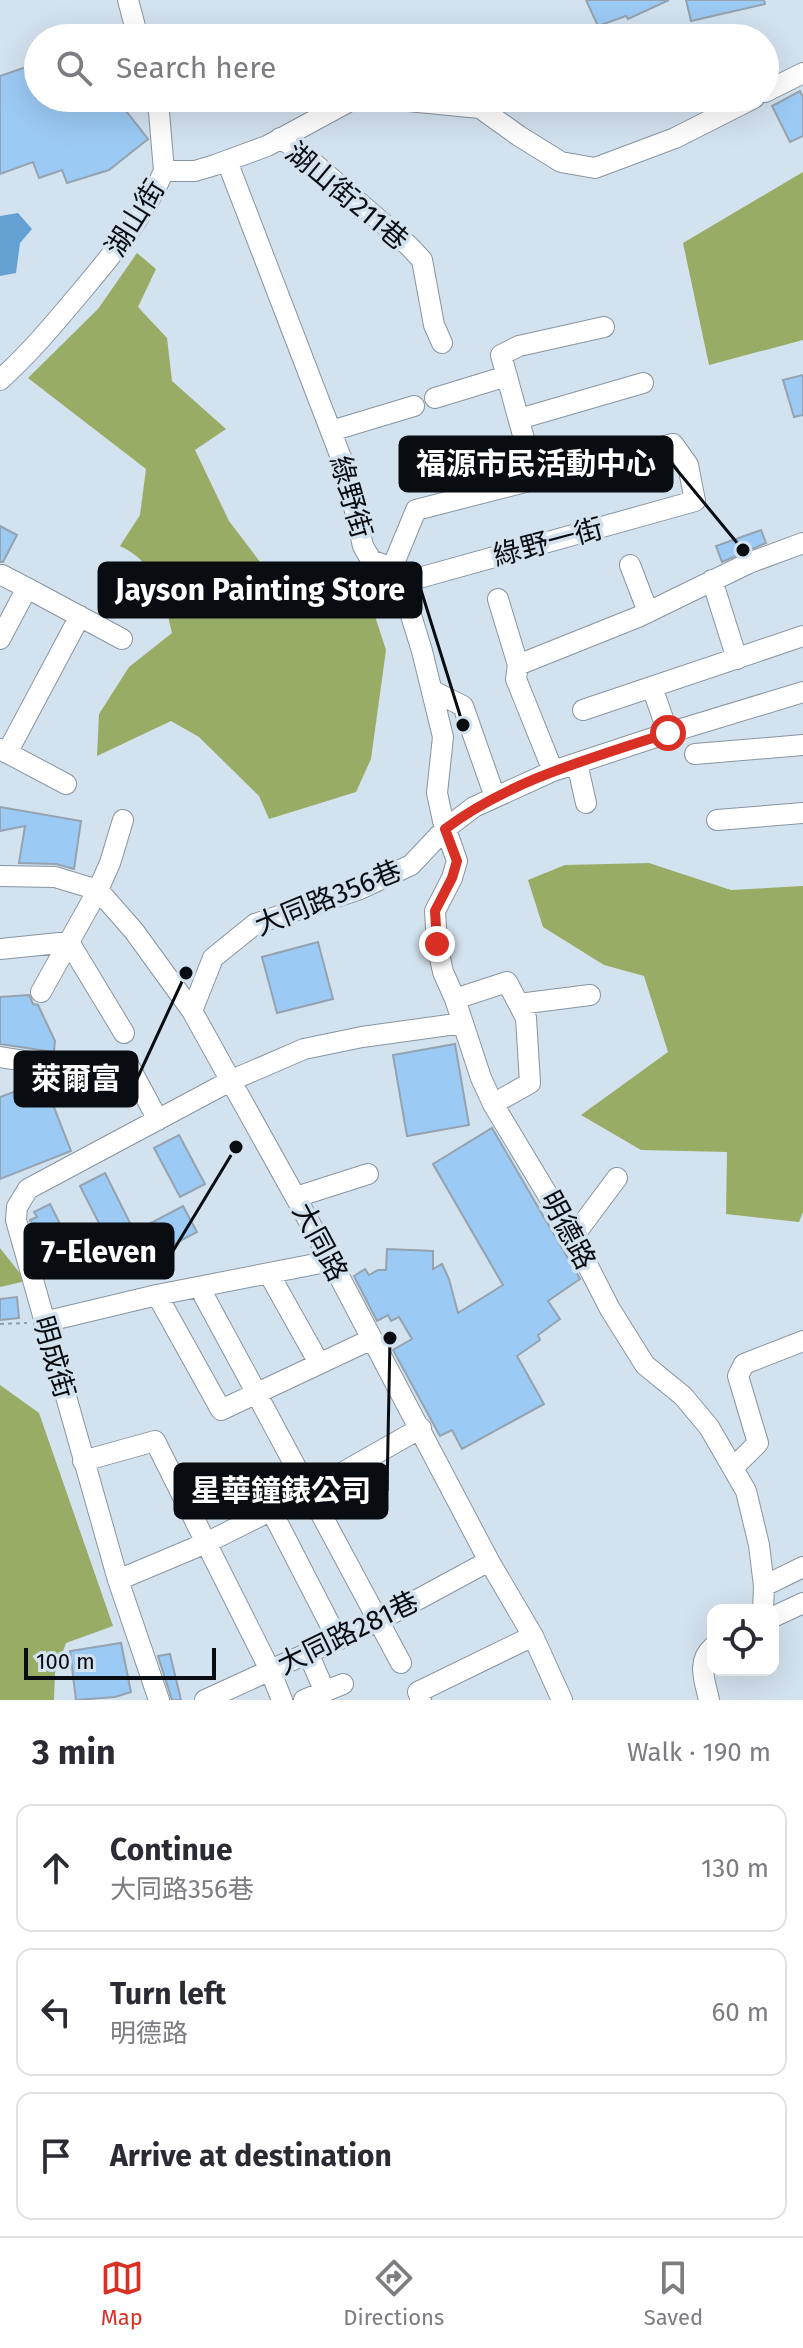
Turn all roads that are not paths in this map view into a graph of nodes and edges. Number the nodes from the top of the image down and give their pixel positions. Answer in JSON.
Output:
{"nodes":[{"id":1,"x":128,"y":0,"type":"edge"},
{"id":2,"x":134,"y":24,"type":"edge"},
{"id":3,"x":803,"y":73,"type":"edge"},
{"id":4,"x":779,"y":85,"type":"edge"},
{"id":5,"x":159,"y":112,"type":"edge"},
{"id":6,"x":329,"y":112,"type":"edge"},
{"id":7,"x":486,"y":112,"type":"edge"},
{"id":8,"x":726,"y":112,"type":"edge"},
{"id":9,"x":280,"y":138,"type":"junction"},
{"id":10,"x":227,"y":161,"type":"junction"},
{"id":11,"x":164,"y":171,"type":"junction"},
{"id":12,"x":604,"y":327,"type":"dead end"},
{"id":13,"x":442,"y":343,"type":"dead end"},
{"id":14,"x":507,"y":376,"type":"junction"},
{"id":15,"x":0,"y":380,"type":"edge"},
{"id":16,"x":643,"y":383,"type":"dead end"},
{"id":17,"x":435,"y":398,"type":"dead end"},
{"id":18,"x":414,"y":406,"type":"dead end"},
{"id":19,"x":519,"y":419,"type":"junction"},
{"id":20,"x":331,"y":431,"type":"junction"},
{"id":21,"x":535,"y":479,"type":"junction"},
{"id":22,"x":803,"y":543,"type":"edge"},
{"id":23,"x":630,"y":565,"type":"dead end"},
{"id":24,"x":2,"y":575,"type":"edge"},
{"id":25,"x":396,"y":576,"type":"junction"},
{"id":26,"x":712,"y":580,"type":"junction"},
{"id":27,"x":27,"y":588,"type":"junction"},
{"id":28,"x":498,"y":599,"type":"dead end"},
{"id":29,"x":648,"y":612,"type":"junction"},
{"id":30,"x":80,"y":616,"type":"junction"},
{"id":31,"x":803,"y":636,"type":"edge"},
{"id":32,"x":0,"y":639,"type":"edge"},
{"id":33,"x":122,"y":639,"type":"dead end"},
{"id":34,"x":737,"y":659,"type":"junction"},
{"id":35,"x":518,"y":665,"type":"junction"},
{"id":36,"x":652,"y":687,"type":"junction"},
{"id":37,"x":433,"y":691,"type":"junction"},
{"id":38,"x":803,"y":692,"type":"edge"},
{"id":39,"x":583,"y":710,"type":"dead end"},
{"id":40,"x":668,"y":733,"type":"junction"},
{"id":41,"x":803,"y":745,"type":"edge"},
{"id":42,"x":3,"y":751,"type":"edge"},
{"id":43,"x":695,"y":754,"type":"dead end"},
{"id":44,"x":577,"y":763,"type":"junction"},
{"id":45,"x":553,"y":771,"type":"junction"},
{"id":46,"x":66,"y":784,"type":"dead end"},
{"id":47,"x":495,"y":797,"type":"junction"},
{"id":48,"x":586,"y":803,"type":"dead end"},
{"id":49,"x":803,"y":813,"type":"edge"},
{"id":50,"x":123,"y":820,"type":"dead end"},
{"id":51,"x":717,"y":820,"type":"dead end"},
{"id":52,"x":445,"y":829,"type":"junction"},
{"id":53,"x":0,"y":876,"type":"edge"},
{"id":54,"x":98,"y":890,"type":"junction"},
{"id":55,"x":69,"y":942,"type":"junction"},
{"id":56,"x":0,"y":949,"type":"edge"},
{"id":57,"x":41,"y":992,"type":"dead end"},
{"id":58,"x":590,"y":995,"type":"dead end"},
{"id":59,"x":455,"y":999,"type":"junction"},
{"id":60,"x":519,"y":1004,"type":"junction"},
{"id":61,"x":192,"y":1011,"type":"junction"},
{"id":62,"x":463,"y":1023,"type":"junction"},
{"id":63,"x":124,"y":1033,"type":"dead end"},
{"id":64,"x":0,"y":1057,"type":"edge"},
{"id":65,"x":232,"y":1080,"type":"junction"},
{"id":66,"x":493,"y":1104,"type":"junction"},
{"id":67,"x":158,"y":1120,"type":"junction"},
{"id":68,"x":368,"y":1174,"type":"dead end"},
{"id":69,"x":617,"y":1178,"type":"dead end"},
{"id":70,"x":296,"y":1197,"type":"junction"},
{"id":71,"x":573,"y":1237,"type":"junction"},
{"id":72,"x":331,"y":1261,"type":"junction"},
{"id":73,"x":273,"y":1281,"type":"dead end"},
{"id":74,"x":157,"y":1295,"type":"junction"},
{"id":75,"x":204,"y":1296,"type":"dead end"},
{"id":76,"x":44,"y":1322,"type":"junction"},
{"id":77,"x":372,"y":1339,"type":"junction"},
{"id":78,"x":803,"y":1341,"type":"edge"},
{"id":79,"x":319,"y":1363,"type":"junction"},
{"id":80,"x":259,"y":1398,"type":"junction"},
{"id":81,"x":421,"y":1428,"type":"junction"},
{"id":82,"x":83,"y":1461,"type":"junction"},
{"id":83,"x":733,"y":1468,"type":"junction"},
{"id":84,"x":310,"y":1491,"type":"junction"},
{"id":85,"x":271,"y":1510,"type":"junction"},
{"id":86,"x":206,"y":1543,"type":"junction"},
{"id":87,"x":489,"y":1561,"type":"junction"},
{"id":88,"x":803,"y":1567,"type":"edge"},
{"id":89,"x":118,"y":1580,"type":"junction"},
{"id":90,"x":764,"y":1586,"type":"junction"},
{"id":91,"x":803,"y":1603,"type":"edge"},
{"id":92,"x":763,"y":1604,"type":"edge"},
{"id":93,"x":779,"y":1614,"type":"edge"},
{"id":94,"x":378,"y":1621,"type":"junction"},
{"id":95,"x":533,"y":1636,"type":"junction"},
{"id":96,"x":338,"y":1640,"type":"junction"},
{"id":97,"x":707,"y":1652,"type":"edge"},
{"id":98,"x":308,"y":1653,"type":"junction"},
{"id":99,"x":401,"y":1663,"type":"dead end"},
{"id":100,"x":270,"y":1670,"type":"junction"},
{"id":101,"x":159,"y":1700,"type":"edge"},
{"id":102,"x":205,"y":1700,"type":"edge"},
{"id":103,"x":282,"y":1700,"type":"edge"},
{"id":104,"x":304,"y":1700,"type":"edge"},
{"id":105,"x":421,"y":1700,"type":"edge"},
{"id":106,"x":562,"y":1700,"type":"edge"},
{"id":107,"x":709,"y":1700,"type":"edge"}],
"edges":[{"from":1,"to":2,"type":"street"},
{"from":3,"to":4,"type":"street"},
{"from":5,"to":11,"type":"street"},
{"from":6,"to":9,"type":"street","name":"湖山街"},
{"from":7,"to":8,"type":"street","name":"湖山街"},
{"from":9,"to":10,"type":"street","name":"湖山街"},
{"from":9,"to":13,"type":"street","name":"湖山街211巷"},
{"from":10,"to":11,"type":"street","name":"湖山街"},
{"from":10,"to":20,"type":"street","name":"綠野街"},
{"from":11,"to":15,"type":"street","name":"湖山街"},
{"from":12,"to":14,"type":"street"},
{"from":14,"to":17,"type":"street"},
{"from":14,"to":19,"type":"street"},
{"from":16,"to":19,"type":"street"},
{"from":18,"to":20,"type":"street"},
{"from":19,"to":21,"type":"street"},
{"from":20,"to":25,"type":"street","name":"綠野街"},
{"from":21,"to":25,"type":"street"},
{"from":21,"to":25,"type":"street","name":"綠野一街"},
{"from":22,"to":26,"type":"street"},
{"from":23,"to":29,"type":"street"},
{"from":24,"to":27,"type":"street"},
{"from":25,"to":37,"type":"street"},
{"from":26,"to":29,"type":"street"},
{"from":26,"to":34,"type":"street"},
{"from":27,"to":30,"type":"street"},
{"from":27,"to":32,"type":"street"},
{"from":28,"to":35,"type":"street"},
{"from":29,"to":35,"type":"street"},
{"from":30,"to":33,"type":"street"},
{"from":30,"to":42,"type":"street"},
{"from":31,"to":34,"type":"street"},
{"from":34,"to":36,"type":"street"},
{"from":35,"to":45,"type":"street"},
{"from":36,"to":39,"type":"street"},
{"from":36,"to":40,"type":"street"},
{"from":37,"to":47,"type":"street"},
{"from":37,"to":52,"type":"street"},
{"from":38,"to":40,"type":"street","name":"大同路356巷"},
{"from":40,"to":44,"type":"street","name":"大同路356巷"},
{"from":41,"to":43,"type":"street"},
{"from":42,"to":46,"type":"street"},
{"from":44,"to":45,"type":"street","name":"大同路356巷"},
{"from":44,"to":48,"type":"street"},
{"from":45,"to":47,"type":"street","name":"大同路356巷"},
{"from":47,"to":52,"type":"street","name":"大同路356巷"},
{"from":49,"to":51,"type":"street"},
{"from":50,"to":54,"type":"street"},
{"from":52,"to":59,"type":"street","name":"明德路"},
{"from":52,"to":61,"type":"street","name":"大同路356巷"},
{"from":53,"to":54,"type":"street"},
{"from":54,"to":55,"type":"street"},
{"from":54,"to":61,"type":"street","name":"大同路"},
{"from":55,"to":56,"type":"street"},
{"from":55,"to":57,"type":"street"},
{"from":55,"to":63,"type":"street"},
{"from":58,"to":60,"type":"street"},
{"from":59,"to":60,"type":"street"},
{"from":59,"to":62,"type":"street","name":"明德路"},
{"from":60,"to":66,"type":"street"},
{"from":61,"to":65,"type":"street","name":"大同路"},
{"from":62,"to":65,"type":"street","name":"明成街"},
{"from":62,"to":66,"type":"street","name":"明德路"},
{"from":64,"to":67,"type":"street"},
{"from":65,"to":67,"type":"street","name":"明成街"},
{"from":65,"to":70,"type":"street","name":"大同路"},
{"from":66,"to":71,"type":"street","name":"明德路"},
{"from":67,"to":76,"type":"street","name":"明成街"},
{"from":68,"to":70,"type":"street"},
{"from":69,"to":71,"type":"street"},
{"from":70,"to":72,"type":"street","name":"大同路"},
{"from":71,"to":83,"type":"street","name":"明德路"},
{"from":72,"to":74,"type":"street"},
{"from":72,"to":77,"type":"street","name":"大同路"},
{"from":73,"to":79,"type":"street"},
{"from":74,"to":76,"type":"street"},
{"from":74,"to":80,"type":"street"},
{"from":75,"to":80,"type":"street"},
{"from":76,"to":82,"type":"street","name":"明成街"},
{"from":77,"to":79,"type":"street"},
{"from":77,"to":81,"type":"street","name":"大同路"},
{"from":78,"to":83,"type":"street"},
{"from":79,"to":80,"type":"street"},
{"from":80,"to":84,"type":"street"},
{"from":81,"to":84,"type":"street"},
{"from":81,"to":87,"type":"street","name":"大同路"},
{"from":82,"to":86,"type":"street"},
{"from":82,"to":89,"type":"street","name":"明成街"},
{"from":83,"to":90,"type":"street","name":"明德路"},
{"from":84,"to":85,"type":"street"},
{"from":84,"to":94,"type":"street"},
{"from":85,"to":86,"type":"street"},
{"from":85,"to":96,"type":"street"},
{"from":86,"to":89,"type":"street"},
{"from":86,"to":100,"type":"street"},
{"from":87,"to":94,"type":"street","name":"大同路281巷"},
{"from":87,"to":95,"type":"street","name":"大同路"},
{"from":88,"to":90,"type":"street"},
{"from":89,"to":101,"type":"street","name":"明成街"},
{"from":90,"to":92,"type":"street","name":"明德路"},
{"from":91,"to":93,"type":"street"},
{"from":94,"to":96,"type":"street","name":"大同路281巷"},
{"from":94,"to":99,"type":"street"},
{"from":95,"to":105,"type":"street"},
{"from":95,"to":106,"type":"street","name":"大同路"},
{"from":96,"to":98,"type":"street","name":"大同路281巷"},
{"from":97,"to":107,"type":"street"},
{"from":98,"to":100,"type":"street","name":"大同路281巷"},
{"from":98,"to":104,"type":"street"},
{"from":100,"to":102,"type":"street","name":"大同路281巷"},
{"from":100,"to":103,"type":"street"}]}
